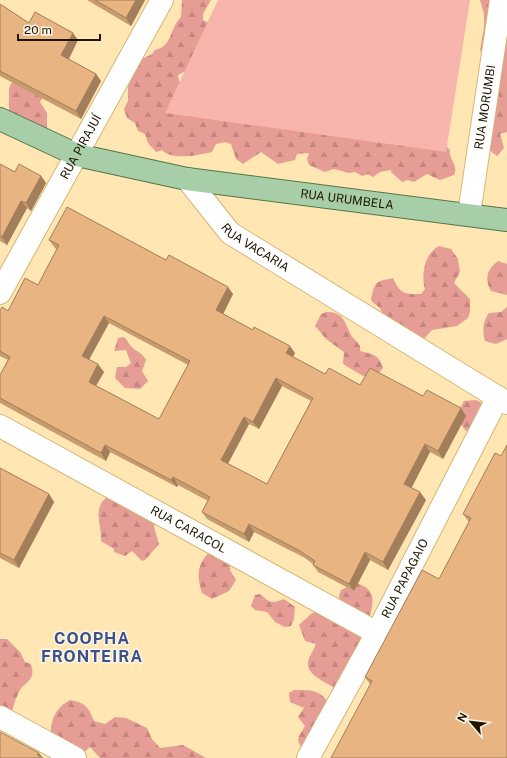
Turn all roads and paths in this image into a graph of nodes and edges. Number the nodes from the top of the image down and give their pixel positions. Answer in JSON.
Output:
{"nodes":[{"id":1,"x":162,"y":0,"type":"edge"},
{"id":2,"x":501,"y":0,"type":"edge"},
{"id":3,"x":0,"y":118,"type":"edge"},
{"id":4,"x":77,"y":155,"type":"junction"},
{"id":5,"x":187,"y":179,"type":"junction"},
{"id":6,"x":469,"y":214,"type":"junction"},
{"id":7,"x":507,"y":220,"type":"edge"},
{"id":8,"x":0,"y":293,"type":"edge"},
{"id":9,"x":502,"y":400,"type":"edge"},
{"id":10,"x":0,"y":426,"type":"edge"},
{"id":11,"x":377,"y":633,"type":"junction"},
{"id":12,"x":0,"y":717,"type":"edge"},
{"id":13,"x":75,"y":758,"type":"edge"},
{"id":14,"x":308,"y":758,"type":"edge"}],
"edges":[{"from":1,"to":4,"type":"street","name":"RUA PIRAJUÍ"},
{"from":2,"to":6,"type":"street","name":"RUA MORUMBI"},
{"from":3,"to":4,"type":"main road"},
{"from":4,"to":5,"type":"main road"},
{"from":4,"to":8,"type":"street","name":"RUA PIRAJUÍ"},
{"from":5,"to":6,"type":"main road","name":"RUA URUMBELA"},
{"from":5,"to":9,"type":"street","name":"RUA VACARIA"},
{"from":6,"to":7,"type":"main road","name":"RUA URUMBELA"},
{"from":9,"to":11,"type":"street","name":"RUA PAPAGAIO"},
{"from":10,"to":11,"type":"street","name":"RUA CARACOL"},
{"from":11,"to":14,"type":"street","name":"RUA PAPAGAIO"},
{"from":12,"to":13,"type":"street"}]}
